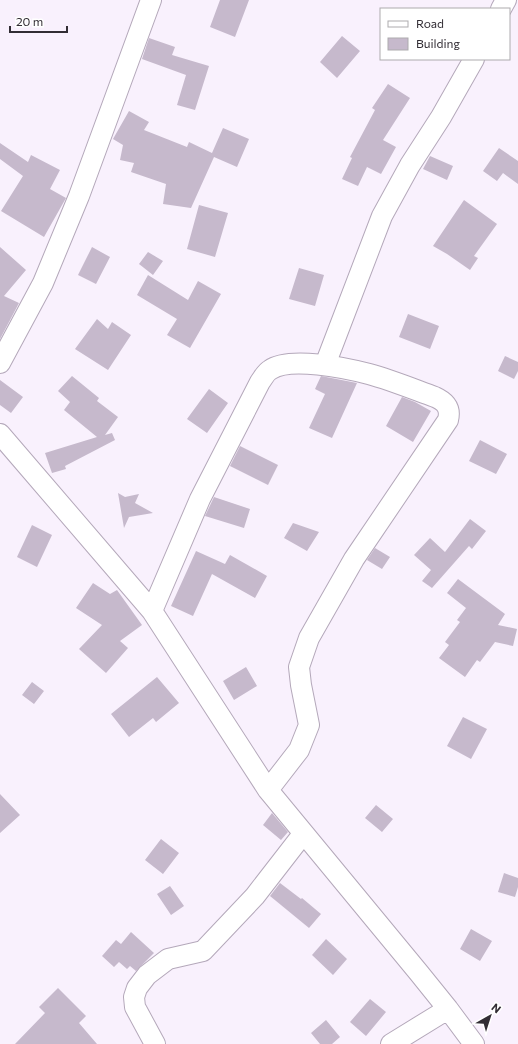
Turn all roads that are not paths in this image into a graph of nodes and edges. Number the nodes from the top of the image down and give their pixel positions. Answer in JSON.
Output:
{"nodes":[{"id":1,"x":151,"y":0,"type":"edge"},
{"id":2,"x":473,"y":60,"type":"edge"},
{"id":3,"x":0,"y":363,"type":"edge"},
{"id":4,"x":325,"y":365,"type":"junction"},
{"id":5,"x":1,"y":437,"type":"edge"},
{"id":6,"x":152,"y":611,"type":"junction"},
{"id":7,"x":268,"y":790,"type":"junction"},
{"id":8,"x":303,"y":834,"type":"junction"},
{"id":9,"x":448,"y":1009,"type":"junction"},
{"id":10,"x":155,"y":1044,"type":"edge"},
{"id":11,"x":391,"y":1044,"type":"edge"},
{"id":12,"x":474,"y":1044,"type":"edge"}],
"edges":[{"from":1,"to":3,"type":"street"},
{"from":2,"to":4,"type":"street"},
{"from":4,"to":6,"type":"street"},
{"from":4,"to":7,"type":"street"},
{"from":5,"to":6,"type":"street"},
{"from":6,"to":7,"type":"street"},
{"from":7,"to":8,"type":"street"},
{"from":8,"to":9,"type":"street"},
{"from":8,"to":10,"type":"street"},
{"from":9,"to":11,"type":"street"},
{"from":9,"to":12,"type":"street"}]}
